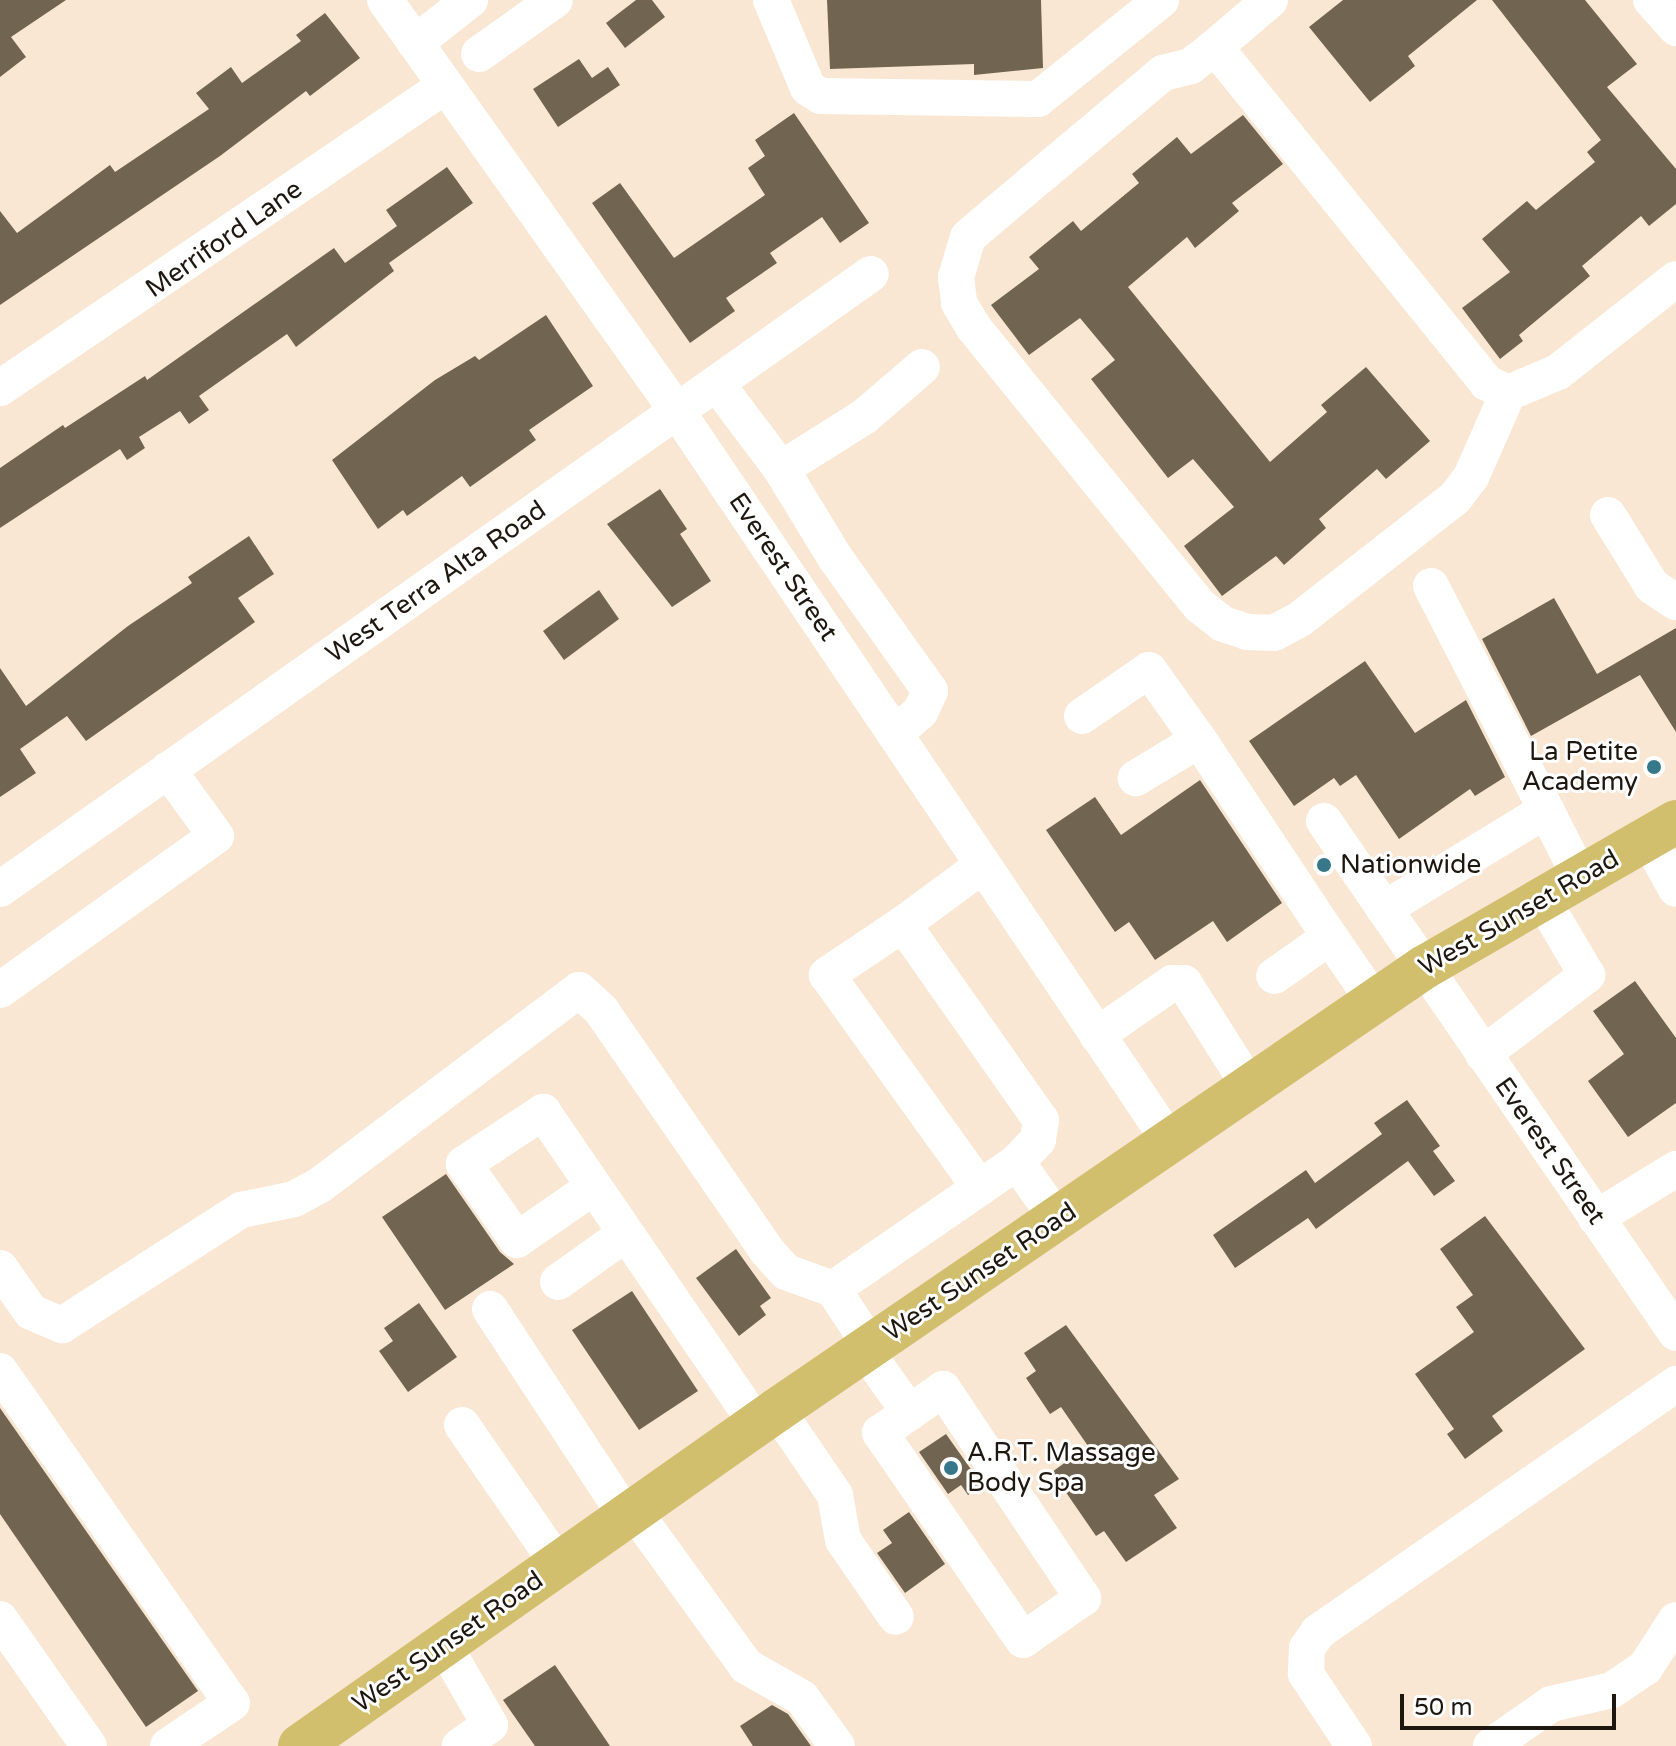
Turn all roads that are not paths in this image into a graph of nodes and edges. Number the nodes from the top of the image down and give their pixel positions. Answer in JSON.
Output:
{"nodes":[{"id":1,"x":385,"y":0,"type":"edge"},
{"id":2,"x":470,"y":0,"type":"edge"},
{"id":3,"x":555,"y":0,"type":"edge"},
{"id":4,"x":771,"y":0,"type":"edge"},
{"id":5,"x":1161,"y":0,"type":"edge"},
{"id":6,"x":1270,"y":0,"type":"edge"},
{"id":7,"x":1651,"y":0,"type":"edge"},
{"id":8,"x":1676,"y":28,"type":"edge"},
{"id":9,"x":415,"y":43,"type":"junction"},
{"id":10,"x":1215,"y":47,"type":"junction"},
{"id":11,"x":479,"y":54,"type":"dead end"},
{"id":12,"x":445,"y":86,"type":"junction"},
{"id":13,"x":871,"y":274,"type":"dead end"},
{"id":14,"x":1676,"y":279,"type":"edge"},
{"id":15,"x":922,"y":367,"type":"dead end"},
{"id":16,"x":717,"y":384,"type":"junction"},
{"id":17,"x":0,"y":388,"type":"edge"},
{"id":18,"x":1508,"y":393,"type":"junction"},
{"id":19,"x":677,"y":411,"type":"junction"},
{"id":20,"x":781,"y":469,"type":"junction"},
{"id":21,"x":1608,"y":515,"type":"dead end"},
{"id":22,"x":1431,"y":586,"type":"dead end"},
{"id":23,"x":1676,"y":602,"type":"edge"},
{"id":24,"x":1082,"y":716,"type":"dead end"},
{"id":25,"x":895,"y":734,"type":"junction"},
{"id":26,"x":1199,"y":740,"type":"junction"},
{"id":27,"x":168,"y":770,"type":"junction"},
{"id":28,"x":1136,"y":778,"type":"dead end"},
{"id":29,"x":1546,"y":810,"type":"junction"},
{"id":30,"x":1324,"y":821,"type":"dead end"},
{"id":31,"x":1662,"y":830,"type":"edge"},
{"id":32,"x":983,"y":865,"type":"junction"},
{"id":33,"x":1580,"y":877,"type":"junction"},
{"id":34,"x":0,"y":889,"type":"edge"},
{"id":35,"x":1676,"y":889,"type":"edge"},
{"id":36,"x":1542,"y":899,"type":"junction"},
{"id":37,"x":1384,"y":909,"type":"junction"},
{"id":38,"x":903,"y":924,"type":"junction"},
{"id":39,"x":1330,"y":937,"type":"junction"},
{"id":40,"x":1423,"y":968,"type":"junction"},
{"id":41,"x":1274,"y":976,"type":"dead end"},
{"id":42,"x":0,"y":990,"type":"edge"},
{"id":43,"x":1374,"y":1001,"type":"junction"},
{"id":44,"x":1097,"y":1035,"type":"junction"},
{"id":45,"x":1483,"y":1054,"type":"junction"},
{"id":46,"x":1250,"y":1087,"type":"junction"},
{"id":47,"x":1170,"y":1142,"type":"junction"},
{"id":48,"x":1017,"y":1162,"type":"junction"},
{"id":49,"x":1676,"y":1169,"type":"edge"},
{"id":50,"x":592,"y":1188,"type":"dead end"},
{"id":51,"x":980,"y":1188,"type":"junction"},
{"id":52,"x":1596,"y":1218,"type":"junction"},
{"id":53,"x":1057,"y":1219,"type":"junction"},
{"id":54,"x":625,"y":1234,"type":"junction"},
{"id":55,"x":0,"y":1268,"type":"edge"},
{"id":56,"x":558,"y":1282,"type":"dead end"},
{"id":57,"x":1663,"y":1288,"type":"edge"},
{"id":58,"x":833,"y":1289,"type":"junction"},
{"id":59,"x":490,"y":1309,"type":"dead end"},
{"id":60,"x":1676,"y":1333,"type":"edge"},
{"id":61,"x":868,"y":1348,"type":"junction"},
{"id":62,"x":0,"y":1371,"type":"edge"},
{"id":63,"x":1676,"y":1384,"type":"edge"},
{"id":64,"x":910,"y":1413,"type":"junction"},
{"id":65,"x":767,"y":1417,"type":"junction"},
{"id":66,"x":462,"y":1425,"type":"dead end"},
{"id":67,"x":630,"y":1513,"type":"junction"},
{"id":68,"x":558,"y":1564,"type":"junction"},
{"id":69,"x":896,"y":1617,"type":"dead end"},
{"id":70,"x":0,"y":1619,"type":"edge"},
{"id":71,"x":1676,"y":1620,"type":"edge"},
{"id":72,"x":444,"y":1645,"type":"junction"},
{"id":73,"x":497,"y":1736,"type":"edge"},
{"id":74,"x":320,"y":1740,"type":"edge"},
{"id":75,"x":89,"y":1746,"type":"edge"},
{"id":76,"x":168,"y":1746,"type":"edge"},
{"id":77,"x":460,"y":1746,"type":"edge"},
{"id":78,"x":837,"y":1746,"type":"edge"},
{"id":79,"x":1354,"y":1746,"type":"edge"},
{"id":80,"x":1491,"y":1746,"type":"edge"}],
"edges":[{"from":1,"to":9,"type":"street","name":"Everest Street"},
{"from":2,"to":9,"type":"street"},
{"from":3,"to":11,"type":"street"},
{"from":4,"to":5,"type":"street"},
{"from":6,"to":10,"type":"street"},
{"from":7,"to":8,"type":"street"},
{"from":9,"to":12,"type":"street","name":"Everest Street"},
{"from":10,"to":18,"type":"street"},
{"from":10,"to":18,"type":"street"},
{"from":12,"to":17,"type":"street","name":"Merriford Lane"},
{"from":12,"to":19,"type":"street","name":"Everest Street"},
{"from":13,"to":16,"type":"street","name":"West Terra Alta Road"},
{"from":14,"to":18,"type":"street"},
{"from":15,"to":20,"type":"street"},
{"from":16,"to":19,"type":"street","name":"West Terra Alta Road"},
{"from":16,"to":20,"type":"street"},
{"from":19,"to":25,"type":"street","name":"Everest Street"},
{"from":19,"to":27,"type":"street","name":"West Terra Alta Road"},
{"from":20,"to":25,"type":"street"},
{"from":21,"to":23,"type":"street"},
{"from":22,"to":29,"type":"street"},
{"from":24,"to":26,"type":"street"},
{"from":25,"to":32,"type":"street","name":"Everest Street"},
{"from":26,"to":28,"type":"street"},
{"from":26,"to":39,"type":"street"},
{"from":27,"to":34,"type":"street","name":"West Terra Alta Road"},
{"from":27,"to":42,"type":"street"},
{"from":29,"to":33,"type":"street"},
{"from":29,"to":37,"type":"street"},
{"from":30,"to":37,"type":"street","name":"Everest Street"},
{"from":31,"to":33,"type":"main road","name":"West Sunset Road"},
{"from":31,"to":35,"type":"street"},
{"from":32,"to":38,"type":"street"},
{"from":32,"to":44,"type":"street","name":"Everest Street"},
{"from":33,"to":36,"type":"main road","name":"West Sunset Road"},
{"from":36,"to":40,"type":"main road","name":"West Sunset Road"},
{"from":36,"to":45,"type":"street"},
{"from":37,"to":40,"type":"street","name":"Everest Street"},
{"from":38,"to":48,"type":"street"},
{"from":38,"to":51,"type":"street"},
{"from":39,"to":41,"type":"street"},
{"from":39,"to":43,"type":"street"},
{"from":40,"to":43,"type":"main road","name":"West Sunset Road"},
{"from":40,"to":45,"type":"street","name":"Everest Street"},
{"from":43,"to":46,"type":"main road","name":"West Sunset Road"},
{"from":44,"to":46,"type":"street"},
{"from":44,"to":47,"type":"street","name":"Everest Street"},
{"from":45,"to":52,"type":"street","name":"Everest Street"},
{"from":46,"to":47,"type":"main road","name":"West Sunset Road"},
{"from":47,"to":53,"type":"main road","name":"West Sunset Road"},
{"from":48,"to":51,"type":"street"},
{"from":48,"to":53,"type":"street"},
{"from":49,"to":52,"type":"street"},
{"from":50,"to":54,"type":"street"},
{"from":51,"to":58,"type":"street"},
{"from":52,"to":57,"type":"street","name":"Everest Street"},
{"from":53,"to":61,"type":"main road","name":"West Sunset Road"},
{"from":54,"to":56,"type":"street"},
{"from":54,"to":65,"type":"street"},
{"from":55,"to":58,"type":"street"},
{"from":57,"to":60,"type":"street","name":"Everest Street"},
{"from":58,"to":61,"type":"street"},
{"from":59,"to":67,"type":"street"},
{"from":61,"to":64,"type":"street"},
{"from":61,"to":65,"type":"main road","name":"West Sunset Road"},
{"from":62,"to":76,"type":"street"},
{"from":63,"to":79,"type":"street"},
{"from":64,"to":64,"type":"street"},
{"from":65,"to":67,"type":"main road","name":"West Sunset Road"},
{"from":65,"to":69,"type":"street"},
{"from":66,"to":68,"type":"street"},
{"from":67,"to":68,"type":"main road","name":"West Sunset Road"},
{"from":67,"to":78,"type":"street"},
{"from":68,"to":72,"type":"main road","name":"West Sunset Road"},
{"from":70,"to":75,"type":"street"},
{"from":71,"to":80,"type":"street"},
{"from":72,"to":73,"type":"street"},
{"from":72,"to":74,"type":"main road","name":"West Sunset Road"},
{"from":73,"to":77,"type":"street"}]}
